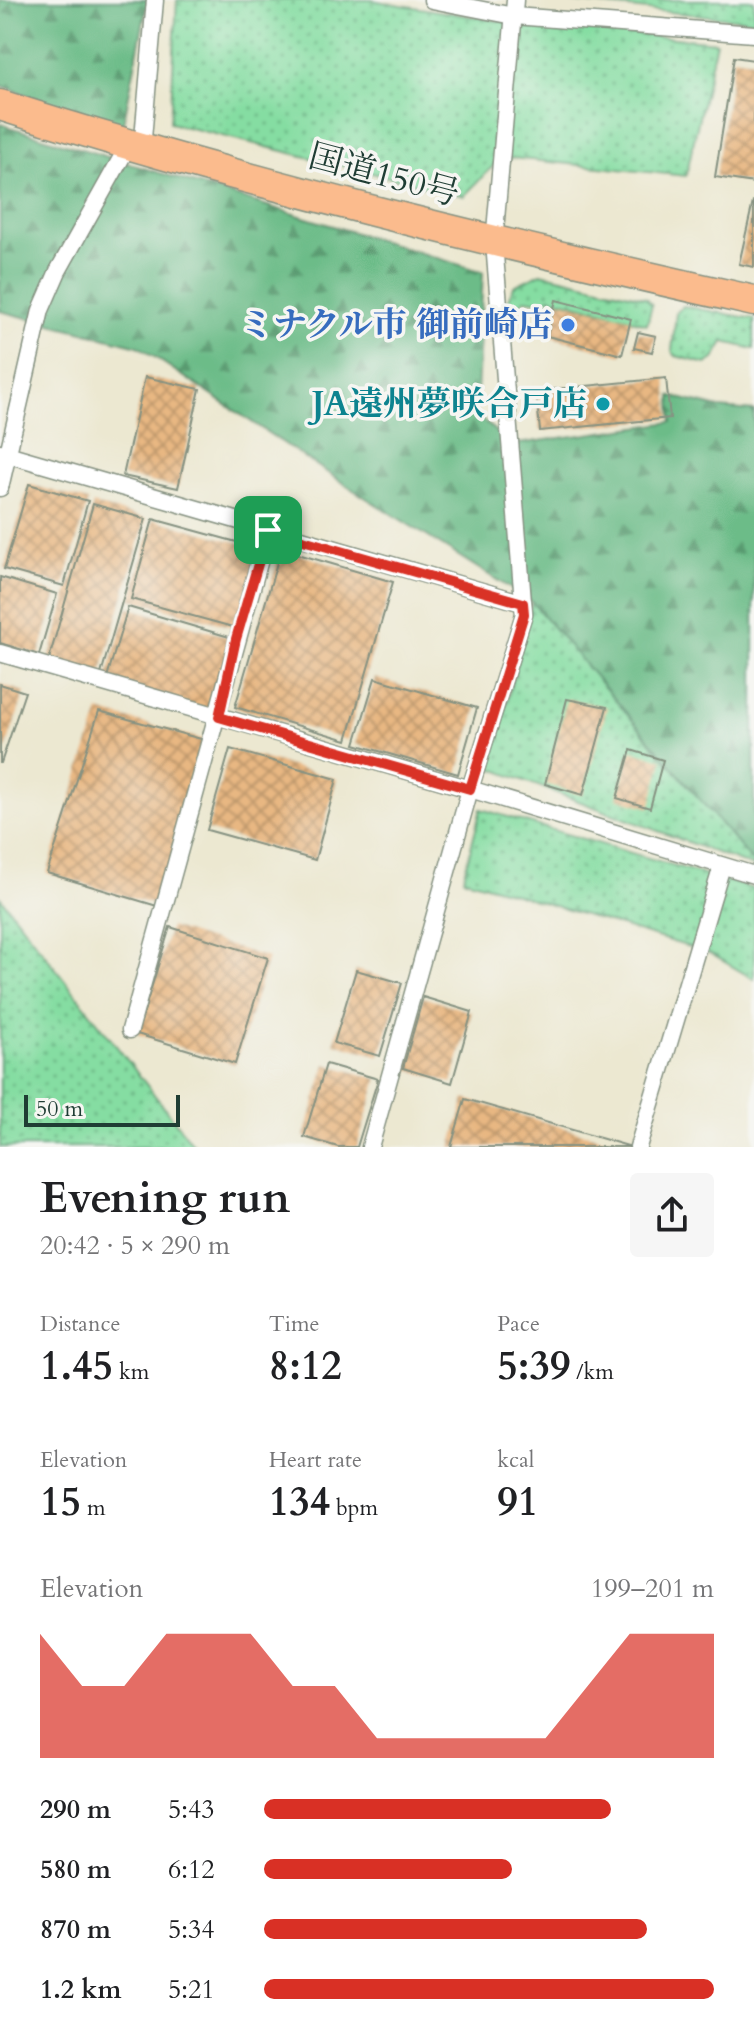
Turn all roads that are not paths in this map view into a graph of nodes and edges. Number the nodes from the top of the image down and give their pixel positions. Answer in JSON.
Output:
{"nodes":[{"id":1,"x":155,"y":0,"type":"edge"},
{"id":2,"x":432,"y":0,"type":"edge"},
{"id":3,"x":515,"y":8,"type":"edge"},
{"id":4,"x":754,"y":34,"type":"edge"},
{"id":5,"x":0,"y":105,"type":"edge"},
{"id":6,"x":135,"y":148,"type":"junction"},
{"id":7,"x":494,"y":243,"type":"junction"},
{"id":8,"x":754,"y":301,"type":"edge"},
{"id":9,"x":4,"y":454,"type":"edge"},
{"id":10,"x":0,"y":488,"type":"edge"},
{"id":11,"x":268,"y":530,"type":"junction"},
{"id":12,"x":523,"y":603,"type":"junction"},
{"id":13,"x":0,"y":653,"type":"edge"},
{"id":14,"x":219,"y":717,"type":"junction"},
{"id":15,"x":470,"y":789,"type":"junction"},
{"id":16,"x":722,"y":866,"type":"junction"},
{"id":17,"x":754,"y":875,"type":"edge"},
{"id":18,"x":130,"y":1030,"type":"dead end"},
{"id":19,"x":370,"y":1147,"type":"edge"},
{"id":20,"x":638,"y":1147,"type":"edge"}],
"edges":[{"from":1,"to":6,"type":"street"},
{"from":2,"to":3,"type":"street"},
{"from":3,"to":4,"type":"street"},
{"from":3,"to":7,"type":"street"},
{"from":5,"to":6,"type":"highway","name":"国道150号"},
{"from":6,"to":7,"type":"highway","name":"国道150号"},
{"from":6,"to":9,"type":"street"},
{"from":7,"to":8,"type":"highway","name":"国道150号"},
{"from":7,"to":12,"type":"street"},
{"from":9,"to":10,"type":"street"},
{"from":9,"to":11,"type":"street"},
{"from":11,"to":12,"type":"street"},
{"from":11,"to":14,"type":"street"},
{"from":12,"to":15,"type":"street"},
{"from":13,"to":14,"type":"street"},
{"from":14,"to":15,"type":"street"},
{"from":14,"to":18,"type":"street"},
{"from":15,"to":16,"type":"street"},
{"from":15,"to":19,"type":"street"},
{"from":16,"to":17,"type":"street"},
{"from":16,"to":20,"type":"street"}]}
